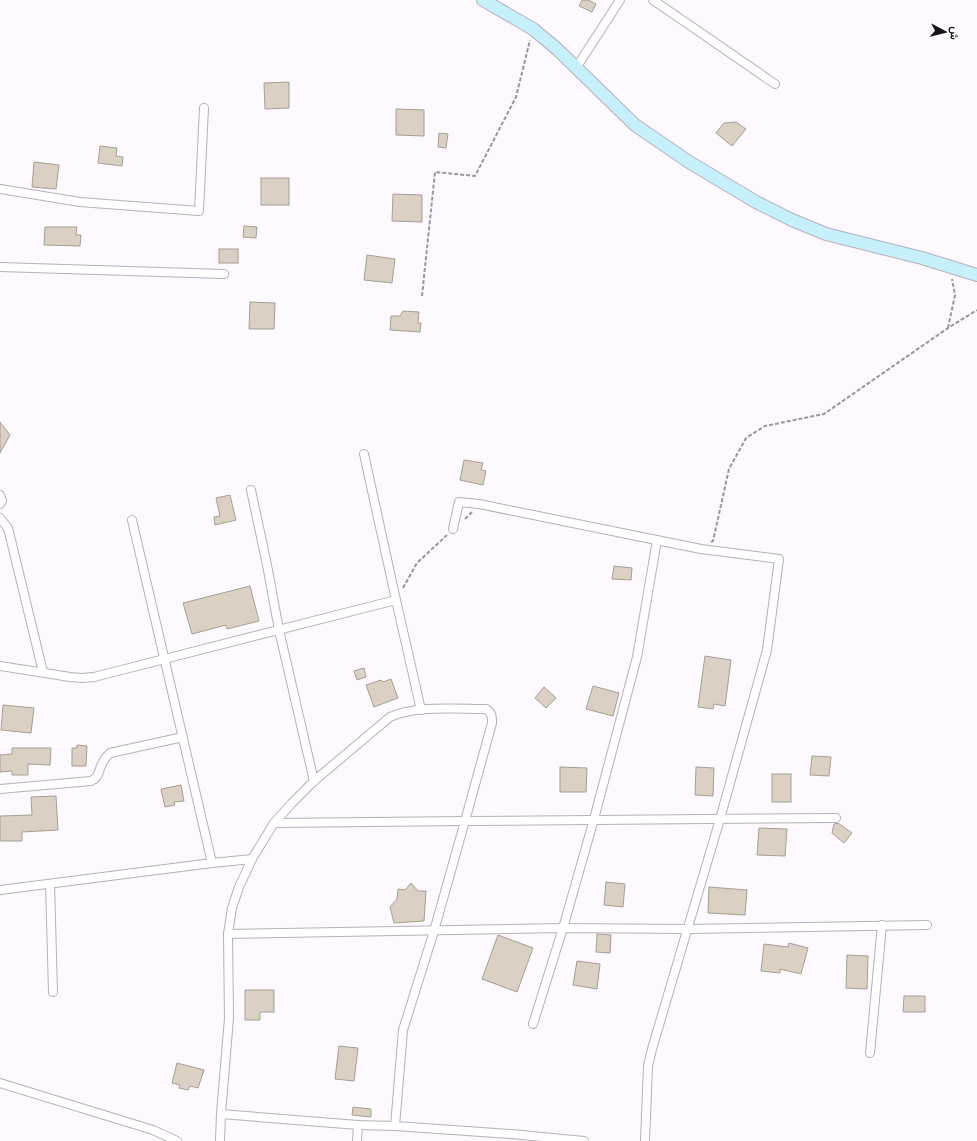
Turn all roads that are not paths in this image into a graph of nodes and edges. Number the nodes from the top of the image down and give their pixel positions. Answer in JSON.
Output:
{"nodes":[{"id":1,"x":483,"y":0,"type":"edge"},
{"id":2,"x":620,"y":0,"type":"edge"},
{"id":3,"x":653,"y":0,"type":"edge"},
{"id":4,"x":576,"y":68,"type":"junction"},
{"id":5,"x":775,"y":84,"type":"dead end"},
{"id":6,"x":204,"y":108,"type":"dead end"},
{"id":7,"x":0,"y":189,"type":"edge"},
{"id":8,"x":0,"y":267,"type":"edge"},
{"id":9,"x":224,"y":274,"type":"dead end"},
{"id":10,"x":977,"y":275,"type":"edge"},
{"id":11,"x":364,"y":454,"type":"dead end"},
{"id":12,"x":251,"y":490,"type":"dead end"},
{"id":13,"x":0,"y":495,"type":"edge"},
{"id":14,"x":0,"y":504,"type":"edge"},
{"id":15,"x":0,"y":518,"type":"edge"},
{"id":16,"x":132,"y":520,"type":"dead end"},
{"id":17,"x":453,"y":529,"type":"road end"},
{"id":18,"x":657,"y":540,"type":"junction"},
{"id":19,"x":396,"y":600,"type":"junction"},
{"id":20,"x":280,"y":630,"type":"junction"},
{"id":21,"x":164,"y":659,"type":"junction"},
{"id":22,"x":0,"y":666,"type":"edge"},
{"id":23,"x":42,"y":672,"type":"junction"},
{"id":24,"x":422,"y":710,"type":"junction"},
{"id":25,"x":183,"y":737,"type":"junction"},
{"id":26,"x":314,"y":781,"type":"junction"},
{"id":27,"x":0,"y":788,"type":"edge"},
{"id":28,"x":836,"y":818,"type":"dead end"},
{"id":29,"x":594,"y":819,"type":"junction"},
{"id":30,"x":720,"y":819,"type":"junction"},
{"id":31,"x":465,"y":821,"type":"junction"},
{"id":32,"x":274,"y":823,"type":"junction"},
{"id":33,"x":252,"y":859,"type":"junction"},
{"id":34,"x":212,"y":863,"type":"junction"},
{"id":35,"x":50,"y":884,"type":"junction"},
{"id":36,"x":0,"y":890,"type":"edge"},
{"id":37,"x":882,"y":925,"type":"junction"},
{"id":38,"x":927,"y":925,"type":"dead end"},
{"id":39,"x":563,"y":928,"type":"junction"},
{"id":40,"x":688,"y":929,"type":"junction"},
{"id":41,"x":434,"y":931,"type":"junction"},
{"id":42,"x":228,"y":934,"type":"junction"},
{"id":43,"x":53,"y":992,"type":"dead end"},
{"id":44,"x":533,"y":1024,"type":"dead end"},
{"id":45,"x":870,"y":1053,"type":"dead end"},
{"id":46,"x":0,"y":1083,"type":"edge"},
{"id":47,"x":221,"y":1114,"type":"junction"},
{"id":48,"x":358,"y":1125,"type":"junction"},
{"id":49,"x":395,"y":1126,"type":"junction"},
{"id":50,"x":177,"y":1141,"type":"edge"},
{"id":51,"x":220,"y":1141,"type":"edge"},
{"id":52,"x":357,"y":1141,"type":"edge"},
{"id":53,"x":584,"y":1141,"type":"edge"},
{"id":54,"x":645,"y":1141,"type":"edge"}],
"edges":[{"from":1,"to":4,"type":"street"},
{"from":2,"to":4,"type":"street"},
{"from":3,"to":5,"type":"street"},
{"from":4,"to":10,"type":"street"},
{"from":6,"to":7,"type":"street"},
{"from":8,"to":9,"type":"street"},
{"from":11,"to":19,"type":"street"},
{"from":12,"to":20,"type":"street"},
{"from":13,"to":14,"type":"street"},
{"from":15,"to":23,"type":"street"},
{"from":16,"to":21,"type":"street"},
{"from":17,"to":18,"type":"street"},
{"from":18,"to":29,"type":"street"},
{"from":18,"to":30,"type":"street"},
{"from":19,"to":20,"type":"street"},
{"from":19,"to":24,"type":"street"},
{"from":20,"to":21,"type":"street"},
{"from":20,"to":26,"type":"street"},
{"from":21,"to":23,"type":"street"},
{"from":21,"to":25,"type":"street"},
{"from":22,"to":23,"type":"street"},
{"from":24,"to":26,"type":"street"},
{"from":24,"to":31,"type":"street"},
{"from":25,"to":27,"type":"street"},
{"from":25,"to":34,"type":"street"},
{"from":26,"to":32,"type":"street"},
{"from":28,"to":30,"type":"street"},
{"from":29,"to":30,"type":"street"},
{"from":29,"to":31,"type":"street"},
{"from":29,"to":39,"type":"street"},
{"from":30,"to":40,"type":"street"},
{"from":31,"to":32,"type":"street"},
{"from":31,"to":41,"type":"street"},
{"from":32,"to":33,"type":"street"},
{"from":33,"to":34,"type":"street"},
{"from":33,"to":42,"type":"street"},
{"from":34,"to":35,"type":"street"},
{"from":35,"to":36,"type":"street"},
{"from":35,"to":43,"type":"street"},
{"from":37,"to":38,"type":"street"},
{"from":37,"to":40,"type":"street"},
{"from":37,"to":45,"type":"street"},
{"from":39,"to":40,"type":"street"},
{"from":39,"to":41,"type":"street"},
{"from":39,"to":44,"type":"street"},
{"from":40,"to":54,"type":"street"},
{"from":41,"to":42,"type":"street"},
{"from":41,"to":49,"type":"street"},
{"from":42,"to":47,"type":"street"},
{"from":46,"to":50,"type":"street"},
{"from":47,"to":48,"type":"street"},
{"from":47,"to":51,"type":"street"},
{"from":48,"to":49,"type":"street"},
{"from":48,"to":52,"type":"street"},
{"from":49,"to":53,"type":"street"}]}
